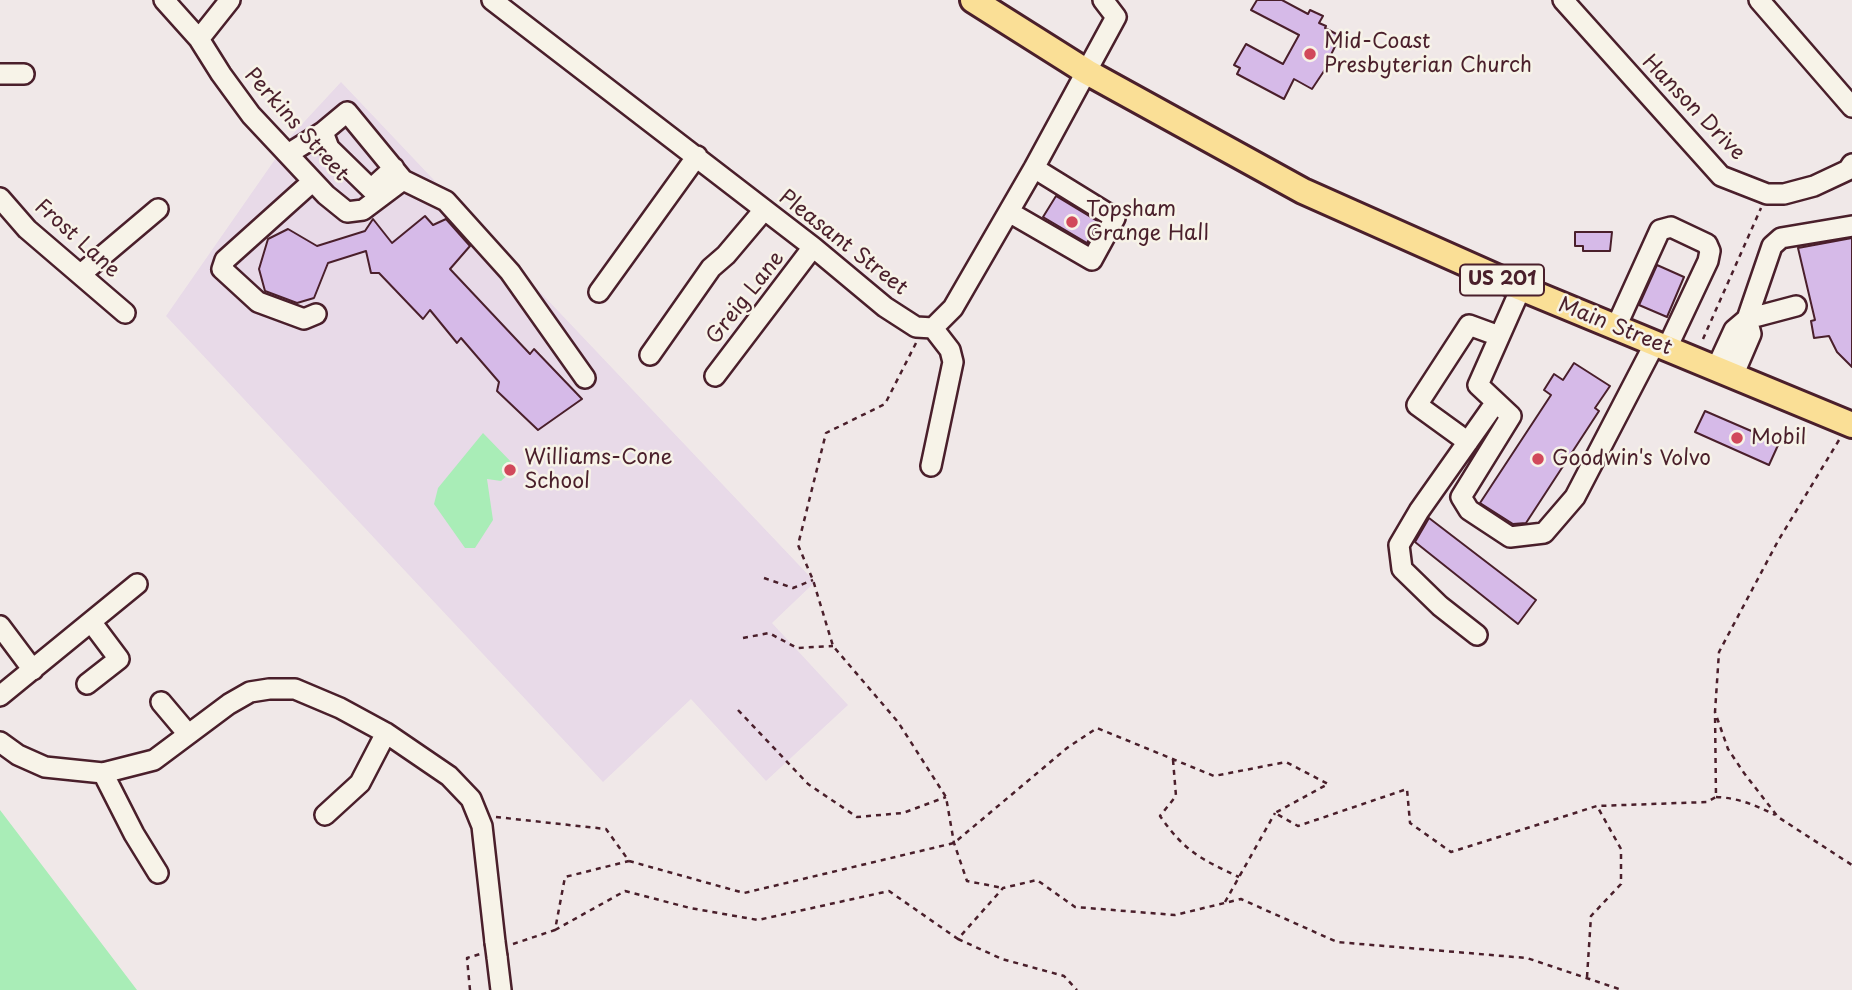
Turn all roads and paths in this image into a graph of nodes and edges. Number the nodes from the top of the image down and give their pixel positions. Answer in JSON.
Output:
{"nodes":[{"id":1,"x":164,"y":0,"type":"edge"},
{"id":2,"x":230,"y":0,"type":"edge"},
{"id":3,"x":492,"y":0,"type":"edge"},
{"id":4,"x":973,"y":0,"type":"edge"},
{"id":5,"x":1103,"y":0,"type":"edge"},
{"id":6,"x":1563,"y":0,"type":"edge"},
{"id":7,"x":1759,"y":0,"type":"edge"},
{"id":8,"x":199,"y":39,"type":"junction"},
{"id":9,"x":1087,"y":72,"type":"junction"},
{"id":10,"x":0,"y":74,"type":"edge"},
{"id":11,"x":24,"y":74,"type":"dead end"},
{"id":12,"x":1852,"y":107,"type":"edge"},
{"id":13,"x":323,"y":132,"type":"junction"},
{"id":14,"x":288,"y":154,"type":"junction"},
{"id":15,"x":696,"y":156,"type":"junction"},
{"id":16,"x":1852,"y":164,"type":"edge"},
{"id":17,"x":1034,"y":168,"type":"junction"},
{"id":18,"x":398,"y":174,"type":"junction"},
{"id":19,"x":313,"y":181,"type":"junction"},
{"id":20,"x":1767,"y":194,"type":"junction"},
{"id":21,"x":0,"y":198,"type":"edge"},
{"id":22,"x":158,"y":209,"type":"dead end"},
{"id":23,"x":764,"y":210,"type":"junction"},
{"id":24,"x":1009,"y":212,"type":"junction"},
{"id":25,"x":1852,"y":226,"type":"edge"},
{"id":26,"x":814,"y":247,"type":"junction"},
{"id":27,"x":81,"y":274,"type":"junction"},
{"id":28,"x":1521,"y":288,"type":"junction"},
{"id":29,"x":599,"y":292,"type":"dead end"},
{"id":30,"x":1796,"y":306,"type":"dead end"},
{"id":31,"x":125,"y":313,"type":"dead end"},
{"id":32,"x":316,"y":314,"type":"dead end"},
{"id":33,"x":1747,"y":319,"type":"junction"},
{"id":34,"x":1616,"y":327,"type":"junction"},
{"id":35,"x":926,"y":333,"type":"junction"},
{"id":36,"x":1499,"y":336,"type":"junction"},
{"id":37,"x":1703,"y":339,"type":"dead end"},
{"id":38,"x":1661,"y":346,"type":"junction"},
{"id":39,"x":650,"y":355,"type":"dead end"},
{"id":40,"x":1724,"y":373,"type":"junction"},
{"id":41,"x":715,"y":376,"type":"dead end"},
{"id":42,"x":585,"y":378,"type":"dead end"},
{"id":43,"x":1496,"y":402,"type":"junction"},
{"id":44,"x":1846,"y":433,"type":"edge"},
{"id":45,"x":1468,"y":442,"type":"junction"},
{"id":46,"x":931,"y":466,"type":"dead end"},
{"id":47,"x":764,"y":578,"type":"dead end"},
{"id":48,"x":813,"y":580,"type":"junction"},
{"id":49,"x":137,"y":584,"type":"dead end"},
{"id":50,"x":92,"y":622,"type":"junction"},
{"id":51,"x":0,"y":626,"type":"edge"},
{"id":52,"x":1477,"y":635,"type":"dead end"},
{"id":53,"x":743,"y":638,"type":"dead end"},
{"id":54,"x":833,"y":646,"type":"junction"},
{"id":55,"x":33,"y":670,"type":"junction"},
{"id":56,"x":87,"y":684,"type":"dead end"},
{"id":57,"x":0,"y":696,"type":"edge"},
{"id":58,"x":162,"y":702,"type":"dead end"},
{"id":59,"x":738,"y":710,"type":"dead end"},
{"id":60,"x":1714,"y":712,"type":"junction"},
{"id":61,"x":386,"y":733,"type":"junction"},
{"id":62,"x":188,"y":734,"type":"junction"},
{"id":63,"x":0,"y":742,"type":"edge"},
{"id":64,"x":1173,"y":759,"type":"junction"},
{"id":65,"x":103,"y":773,"type":"junction"},
{"id":66,"x":946,"y":797,"type":"junction"},
{"id":67,"x":1716,"y":797,"type":"junction"},
{"id":68,"x":1597,"y":806,"type":"junction"},
{"id":69,"x":1275,"y":813,"type":"junction"},
{"id":70,"x":325,"y":815,"type":"dead end"},
{"id":71,"x":478,"y":815,"type":"junction"},
{"id":72,"x":1778,"y":817,"type":"junction"},
{"id":73,"x":954,"y":843,"type":"junction"},
{"id":74,"x":629,"y":861,"type":"junction"},
{"id":75,"x":1852,"y":865,"type":"edge"},
{"id":76,"x":158,"y":873,"type":"dead end"},
{"id":77,"x":1239,"y":877,"type":"junction"},
{"id":78,"x":1003,"y":888,"type":"junction"},
{"id":79,"x":1225,"y":902,"type":"junction"},
{"id":80,"x":555,"y":930,"type":"junction"},
{"id":81,"x":958,"y":939,"type":"junction"},
{"id":82,"x":495,"y":950,"type":"junction"},
{"id":83,"x":1587,"y":978,"type":"junction"},
{"id":84,"x":470,"y":990,"type":"edge"},
{"id":85,"x":501,"y":990,"type":"edge"},
{"id":86,"x":1077,"y":990,"type":"edge"},
{"id":87,"x":1622,"y":990,"type":"edge"}],
"edges":[{"from":1,"to":8,"type":"street","name":"Perkins Street"},
{"from":2,"to":8,"type":"street"},
{"from":3,"to":15,"type":"street","name":"Pleasant Street"},
{"from":4,"to":9,"type":"main road","number":"US 201"},
{"from":5,"to":9,"type":"street"},
{"from":6,"to":20,"type":"street","name":"Hanson Drive"},
{"from":7,"to":12,"type":"street"},
{"from":8,"to":14,"type":"street","name":"Perkins Street"},
{"from":9,"to":17,"type":"street"},
{"from":9,"to":28,"type":"main road","name":"Main Street","number":"US 201"},
{"from":10,"to":11,"type":"street"},
{"from":13,"to":14,"type":"street"},
{"from":13,"to":18,"type":"street"},
{"from":13,"to":18,"type":"street"},
{"from":14,"to":19,"type":"street","name":"Perkins Street"},
{"from":15,"to":23,"type":"street","name":"Pleasant Street"},
{"from":15,"to":29,"type":"street"},
{"from":16,"to":20,"type":"street","name":"Hanson Drive"},
{"from":17,"to":24,"type":"street"},
{"from":17,"to":24,"type":"street"},
{"from":18,"to":19,"type":"street","name":"Perkins Street"},
{"from":18,"to":42,"type":"street"},
{"from":19,"to":32,"type":"street"},
{"from":20,"to":37,"type":"path"},
{"from":21,"to":27,"type":"street","name":"Frost Lane"},
{"from":22,"to":27,"type":"street"},
{"from":23,"to":26,"type":"street","name":"Pleasant Street"},
{"from":23,"to":39,"type":"street"},
{"from":24,"to":35,"type":"street"},
{"from":25,"to":33,"type":"street"},
{"from":26,"to":35,"type":"street","name":"Pleasant Street"},
{"from":26,"to":41,"type":"street","name":"Greig Lane"},
{"from":27,"to":31,"type":"street","name":"Frost Lane"},
{"from":28,"to":34,"type":"main road","name":"Main Street","number":"US 201"},
{"from":28,"to":36,"type":"street"},
{"from":30,"to":33,"type":"street"},
{"from":33,"to":40,"type":"street"},
{"from":34,"to":38,"type":"main road","name":"Main Street","number":"US 201"},
{"from":34,"to":38,"type":"street"},
{"from":35,"to":46,"type":"street"},
{"from":35,"to":48,"type":"path"},
{"from":36,"to":43,"type":"street"},
{"from":36,"to":45,"type":"street"},
{"from":38,"to":40,"type":"main road","name":"Main Street","number":"US 201"},
{"from":38,"to":43,"type":"street"},
{"from":40,"to":44,"type":"main road","name":"Main Street","number":"US 201"},
{"from":43,"to":45,"type":"street"},
{"from":44,"to":60,"type":"path"},
{"from":45,"to":52,"type":"street"},
{"from":47,"to":48,"type":"path"},
{"from":48,"to":54,"type":"path"},
{"from":49,"to":50,"type":"street"},
{"from":50,"to":55,"type":"street"},
{"from":50,"to":56,"type":"street"},
{"from":51,"to":55,"type":"street"},
{"from":53,"to":54,"type":"path"},
{"from":54,"to":66,"type":"path"},
{"from":55,"to":57,"type":"street"},
{"from":58,"to":62,"type":"street"},
{"from":59,"to":66,"type":"path"},
{"from":60,"to":67,"type":"path"},
{"from":60,"to":72,"type":"path"},
{"from":61,"to":62,"type":"street"},
{"from":61,"to":70,"type":"street"},
{"from":61,"to":71,"type":"street"},
{"from":62,"to":65,"type":"street"},
{"from":63,"to":65,"type":"street"},
{"from":64,"to":69,"type":"path"},
{"from":64,"to":73,"type":"path"},
{"from":64,"to":77,"type":"path"},
{"from":65,"to":76,"type":"street"},
{"from":66,"to":73,"type":"path"},
{"from":67,"to":68,"type":"path"},
{"from":67,"to":72,"type":"path"},
{"from":68,"to":69,"type":"path"},
{"from":68,"to":83,"type":"path"},
{"from":69,"to":77,"type":"path"},
{"from":71,"to":74,"type":"path"},
{"from":71,"to":82,"type":"street"},
{"from":72,"to":75,"type":"path"},
{"from":73,"to":74,"type":"path"},
{"from":73,"to":78,"type":"path"},
{"from":74,"to":80,"type":"path"},
{"from":77,"to":79,"type":"path"},
{"from":78,"to":79,"type":"path"},
{"from":78,"to":81,"type":"path"},
{"from":79,"to":83,"type":"path"},
{"from":80,"to":81,"type":"path"},
{"from":80,"to":82,"type":"path"},
{"from":81,"to":86,"type":"path"},
{"from":82,"to":84,"type":"path"},
{"from":82,"to":85,"type":"street"},
{"from":83,"to":87,"type":"path"}]}
